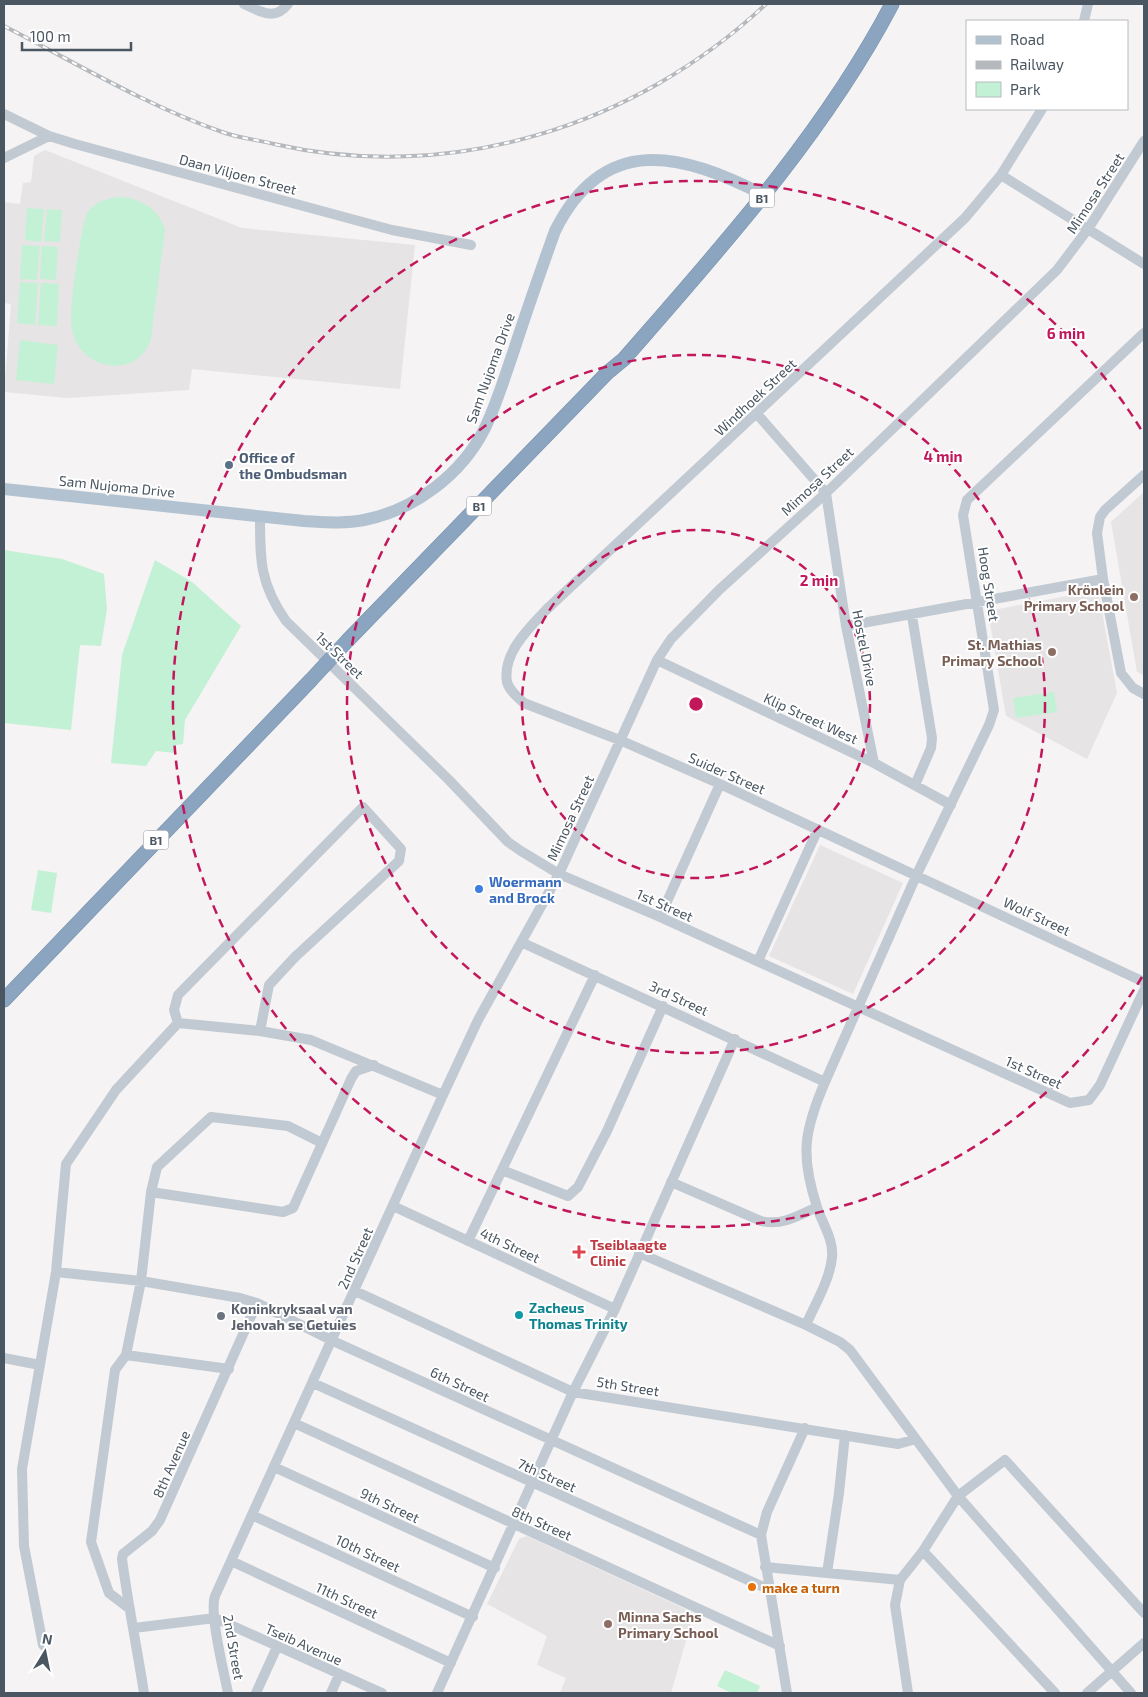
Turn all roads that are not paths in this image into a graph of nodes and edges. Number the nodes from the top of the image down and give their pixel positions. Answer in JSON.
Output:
{"nodes":[{"id":1,"x":244,"y":4,"type":"edge"},
{"id":2,"x":288,"y":4,"type":"edge"},
{"id":3,"x":886,"y":4,"type":"edge"},
{"id":4,"x":892,"y":4,"type":"edge"},
{"id":5,"x":1088,"y":4,"type":"edge"},
{"id":6,"x":1084,"y":20,"type":"edge"},
{"id":7,"x":1041,"y":110,"type":"edge"},
{"id":8,"x":4,"y":114,"type":"edge"},
{"id":9,"x":49,"y":136,"type":"junction"},
{"id":10,"x":1144,"y":141,"type":"edge"},
{"id":11,"x":4,"y":158,"type":"edge"},
{"id":12,"x":1002,"y":175,"type":"junction"},
{"id":13,"x":760,"y":194,"type":"junction"},
{"id":14,"x":1088,"y":230,"type":"junction"},
{"id":15,"x":471,"y":245,"type":"dead end"},
{"id":16,"x":1144,"y":264,"type":"edge"},
{"id":17,"x":1144,"y":333,"type":"edge"},
{"id":18,"x":756,"y":414,"type":"junction"},
{"id":19,"x":1144,"y":475,"type":"edge"},
{"id":20,"x":4,"y":489,"type":"edge"},
{"id":21,"x":826,"y":493,"type":"junction"},
{"id":22,"x":260,"y":516,"type":"junction"},
{"id":23,"x":1103,"y":579,"type":"junction"},
{"id":24,"x":978,"y":603,"type":"junction"},
{"id":25,"x":912,"y":616,"type":"junction"},
{"id":26,"x":846,"y":626,"type":"junction"},
{"id":27,"x":657,"y":660,"type":"junction"},
{"id":28,"x":1144,"y":694,"type":"edge"},
{"id":29,"x":524,"y":702,"type":"joint"},
{"id":30,"x":622,"y":741,"type":"junction"},
{"id":31,"x":874,"y":763,"type":"junction"},
{"id":32,"x":720,"y":784,"type":"junction"},
{"id":33,"x":915,"y":785,"type":"junction"},
{"id":34,"x":951,"y":805,"type":"junction"},
{"id":35,"x":818,"y":829,"type":"junction"},
{"id":36,"x":559,"y":874,"type":"junction"},
{"id":37,"x":917,"y":874,"type":"junction"},
{"id":38,"x":660,"y":917,"type":"junction"},
{"id":39,"x":520,"y":942,"type":"junction"},
{"id":40,"x":758,"y":961,"type":"junction"},
{"id":41,"x":595,"y":975,"type":"junction"},
{"id":42,"x":1144,"y":982,"type":"edge"},
{"id":43,"x":1144,"y":990,"type":"edge"},
{"id":44,"x":4,"y":1000,"type":"edge"},
{"id":45,"x":663,"y":1006,"type":"junction"},
{"id":46,"x":858,"y":1007,"type":"junction"},
{"id":47,"x":178,"y":1023,"type":"junction"},
{"id":48,"x":260,"y":1030,"type":"junction"},
{"id":49,"x":735,"y":1039,"type":"junction"},
{"id":50,"x":374,"y":1066,"type":"junction"},
{"id":51,"x":825,"y":1082,"type":"junction"},
{"id":52,"x":443,"y":1095,"type":"junction"},
{"id":53,"x":322,"y":1143,"type":"junction"},
{"id":54,"x":502,"y":1170,"type":"junction"},
{"id":55,"x":671,"y":1182,"type":"junction"},
{"id":56,"x":151,"y":1192,"type":"junction"},
{"id":57,"x":393,"y":1206,"type":"junction"},
{"id":58,"x":817,"y":1206,"type":"junction"},
{"id":59,"x":468,"y":1241,"type":"junction"},
{"id":60,"x":639,"y":1253,"type":"junction"},
{"id":61,"x":56,"y":1272,"type":"junction"},
{"id":62,"x":142,"y":1281,"type":"junction"},
{"id":63,"x":355,"y":1291,"type":"junction"},
{"id":64,"x":257,"y":1304,"type":"junction"},
{"id":65,"x":615,"y":1309,"type":"junction"},
{"id":66,"x":806,"y":1324,"type":"junction"},
{"id":67,"x":333,"y":1341,"type":"junction"},
{"id":68,"x":126,"y":1355,"type":"junction"},
{"id":69,"x":4,"y":1358,"type":"edge"},
{"id":70,"x":40,"y":1364,"type":"junction"},
{"id":71,"x":229,"y":1369,"type":"junction"},
{"id":72,"x":313,"y":1383,"type":"junction"},
{"id":73,"x":573,"y":1392,"type":"junction"},
{"id":74,"x":294,"y":1423,"type":"junction"},
{"id":75,"x":805,"y":1428,"type":"junction"},
{"id":76,"x":845,"y":1435,"type":"junction"},
{"id":77,"x":916,"y":1439,"type":"junction"},
{"id":78,"x":552,"y":1441,"type":"junction"},
{"id":79,"x":274,"y":1467,"type":"junction"},
{"id":80,"x":533,"y":1484,"type":"junction"},
{"id":81,"x":958,"y":1496,"type":"junction"},
{"id":82,"x":252,"y":1515,"type":"junction"},
{"id":83,"x":514,"y":1525,"type":"junction"},
{"id":84,"x":761,"y":1535,"type":"junction"},
{"id":85,"x":923,"y":1551,"type":"junction"},
{"id":86,"x":231,"y":1561,"type":"junction"},
{"id":87,"x":765,"y":1567,"type":"junction"},
{"id":88,"x":495,"y":1568,"type":"junction"},
{"id":89,"x":827,"y":1573,"type":"junction"},
{"id":90,"x":900,"y":1580,"type":"junction"},
{"id":91,"x":770,"y":1590,"type":"junction"},
{"id":92,"x":130,"y":1609,"type":"junction"},
{"id":93,"x":1144,"y":1613,"type":"edge"},
{"id":94,"x":473,"y":1617,"type":"junction"},
{"id":95,"x":215,"y":1618,"type":"junction"},
{"id":96,"x":134,"y":1628,"type":"junction"},
{"id":97,"x":1144,"y":1643,"type":"edge"},
{"id":98,"x":43,"y":1645,"type":"dead end"},
{"id":99,"x":780,"y":1646,"type":"junction"},
{"id":100,"x":277,"y":1647,"type":"junction"},
{"id":101,"x":451,"y":1663,"type":"junction"},
{"id":102,"x":1112,"y":1671,"type":"junction"},
{"id":103,"x":339,"y":1675,"type":"junction"},
{"id":104,"x":144,"y":1693,"type":"edge"},
{"id":105,"x":228,"y":1693,"type":"edge"},
{"id":106,"x":256,"y":1693,"type":"edge"},
{"id":107,"x":331,"y":1693,"type":"edge"},
{"id":108,"x":382,"y":1693,"type":"edge"},
{"id":109,"x":437,"y":1693,"type":"edge"},
{"id":110,"x":786,"y":1693,"type":"edge"},
{"id":111,"x":908,"y":1693,"type":"edge"},
{"id":112,"x":1055,"y":1693,"type":"edge"},
{"id":113,"x":1087,"y":1693,"type":"edge"},
{"id":114,"x":1131,"y":1693,"type":"edge"}],
"edges":[{"from":1,"to":2,"type":"street"},
{"from":3,"to":13,"type":"highway","number":"B1"},
{"from":4,"to":13,"type":"highway","number":"B1"},
{"from":5,"to":6,"type":"street"},
{"from":7,"to":12,"type":"street","name":"Windhoek Street"},
{"from":8,"to":9,"type":"street","name":"Daan Viljoen Street"},
{"from":9,"to":11,"type":"street"},
{"from":9,"to":15,"type":"street","name":"Daan Viljoen Street"},
{"from":10,"to":14,"type":"street","name":"Mimosa Street"},
{"from":12,"to":14,"type":"street"},
{"from":12,"to":18,"type":"street","name":"Windhoek Street"},
{"from":13,"to":22,"type":"main road","name":"Sam Nujoma Drive"},
{"from":13,"to":44,"type":"highway","number":"B1","bridge":true},
{"from":14,"to":16,"type":"street"},
{"from":14,"to":21,"type":"street","name":"Mimosa Street"},
{"from":17,"to":24,"type":"street","name":"Hoog Street"},
{"from":18,"to":21,"type":"street"},
{"from":18,"to":29,"type":"street","name":"Windhoek Street"},
{"from":19,"to":23,"type":"street"},
{"from":20,"to":22,"type":"main road","name":"Sam Nujoma Drive"},
{"from":21,"to":26,"type":"street","name":"Hostel Drive"},
{"from":21,"to":27,"type":"street","name":"Mimosa Street"},
{"from":22,"to":36,"type":"street","name":"1st Street"},
{"from":23,"to":24,"type":"street"},
{"from":23,"to":28,"type":"street"},
{"from":24,"to":25,"type":"street"},
{"from":24,"to":34,"type":"street","name":"Hoog Street"},
{"from":25,"to":26,"type":"street"},
{"from":25,"to":33,"type":"street"},
{"from":26,"to":31,"type":"street","name":"Hostel Drive"},
{"from":27,"to":30,"type":"street","name":"Mimosa Street"},
{"from":27,"to":31,"type":"street","name":"Klip Street West"},
{"from":29,"to":30,"type":"street","name":"Suider Street"},
{"from":30,"to":32,"type":"street","name":"Suider Street"},
{"from":30,"to":36,"type":"street","name":"Mimosa Street"},
{"from":31,"to":33,"type":"street","name":"Klip Street West"},
{"from":32,"to":35,"type":"street","name":"Suider Street"},
{"from":32,"to":38,"type":"street"},
{"from":33,"to":34,"type":"street","name":"Klip Street West"},
{"from":34,"to":37,"type":"street","name":"Hoog Street"},
{"from":35,"to":37,"type":"street","name":"Suider Street"},
{"from":35,"to":40,"type":"street"},
{"from":36,"to":38,"type":"street","name":"1st Street"},
{"from":36,"to":39,"type":"street","name":"2nd Street"},
{"from":37,"to":42,"type":"street","name":"Wolf Street"},
{"from":37,"to":46,"type":"street","name":"Hoog Street"},
{"from":38,"to":40,"type":"street","name":"1st Street"},
{"from":39,"to":41,"type":"street","name":"3rd Street"},
{"from":39,"to":52,"type":"street","name":"2nd Street"},
{"from":40,"to":46,"type":"street","name":"1st Street"},
{"from":41,"to":45,"type":"street","name":"3rd Street"},
{"from":41,"to":54,"type":"street"},
{"from":43,"to":46,"type":"street","name":"1st Street"},
{"from":45,"to":49,"type":"street","name":"3rd Street"},
{"from":45,"to":54,"type":"street"},
{"from":46,"to":51,"type":"street","name":"Hoog Street"},
{"from":47,"to":48,"type":"street"},
{"from":47,"to":48,"type":"street"},
{"from":47,"to":61,"type":"street"},
{"from":48,"to":50,"type":"street"},
{"from":49,"to":51,"type":"street","name":"3rd Street"},
{"from":49,"to":55,"type":"street"},
{"from":50,"to":52,"type":"street"},
{"from":50,"to":53,"type":"street"},
{"from":51,"to":58,"type":"street","name":"Hoog Street"},
{"from":52,"to":57,"type":"street","name":"2nd Street"},
{"from":53,"to":56,"type":"street"},
{"from":53,"to":56,"type":"street"},
{"from":54,"to":59,"type":"street"},
{"from":55,"to":58,"type":"street"},
{"from":55,"to":60,"type":"street"},
{"from":56,"to":62,"type":"street"},
{"from":57,"to":59,"type":"street","name":"4th Street"},
{"from":57,"to":63,"type":"street","name":"2nd Street"},
{"from":58,"to":66,"type":"street","name":"Hoog Street"},
{"from":59,"to":65,"type":"street","name":"4th Street"},
{"from":60,"to":65,"type":"street"},
{"from":60,"to":66,"type":"street"},
{"from":61,"to":62,"type":"street","name":"6th Street"},
{"from":61,"to":70,"type":"street"},
{"from":62,"to":64,"type":"street","name":"6th Street"},
{"from":62,"to":68,"type":"street"},
{"from":63,"to":67,"type":"street","name":"2nd Street"},
{"from":63,"to":73,"type":"street","name":"5th Street"},
{"from":64,"to":67,"type":"street","name":"6th Street"},
{"from":64,"to":71,"type":"street","name":"8th Avenue"},
{"from":65,"to":73,"type":"street"},
{"from":66,"to":77,"type":"street"},
{"from":67,"to":72,"type":"street","name":"2nd Street"},
{"from":67,"to":78,"type":"street","name":"6th Street"},
{"from":68,"to":71,"type":"street"},
{"from":68,"to":92,"type":"street"},
{"from":69,"to":70,"type":"street"},
{"from":70,"to":98,"type":"street"},
{"from":71,"to":92,"type":"street","name":"8th Avenue"},
{"from":72,"to":74,"type":"street","name":"2nd Street"},
{"from":72,"to":80,"type":"street","name":"7th Street"},
{"from":73,"to":75,"type":"street","name":"5th Street"},
{"from":73,"to":78,"type":"street"},
{"from":74,"to":79,"type":"street","name":"2nd Street"},
{"from":74,"to":83,"type":"street","name":"8th Street"},
{"from":75,"to":76,"type":"street","name":"5th Street"},
{"from":75,"to":84,"type":"street"},
{"from":76,"to":77,"type":"street","name":"5th Street"},
{"from":76,"to":89,"type":"street"},
{"from":77,"to":81,"type":"street"},
{"from":78,"to":80,"type":"street"},
{"from":78,"to":84,"type":"street","name":"6th Street"},
{"from":79,"to":82,"type":"street","name":"2nd Street"},
{"from":79,"to":88,"type":"street","name":"9th Street"},
{"from":80,"to":83,"type":"street"},
{"from":80,"to":91,"type":"street","name":"7th Street"},
{"from":81,"to":85,"type":"street"},
{"from":81,"to":93,"type":"street"},
{"from":81,"to":102,"type":"street"},
{"from":82,"to":86,"type":"street","name":"2nd Street"},
{"from":82,"to":94,"type":"street","name":"10th Street"},
{"from":83,"to":88,"type":"street"},
{"from":83,"to":99,"type":"street","name":"8th Street"},
{"from":84,"to":87,"type":"street"},
{"from":85,"to":90,"type":"street"},
{"from":85,"to":112,"type":"street"},
{"from":86,"to":95,"type":"street","name":"2nd Street"},
{"from":86,"to":101,"type":"street","name":"11th Street"},
{"from":87,"to":89,"type":"street"},
{"from":87,"to":91,"type":"street"},
{"from":88,"to":94,"type":"street"},
{"from":89,"to":90,"type":"street"},
{"from":90,"to":111,"type":"street"},
{"from":91,"to":99,"type":"street"},
{"from":92,"to":96,"type":"street","name":"8th Avenue"},
{"from":94,"to":101,"type":"street"},
{"from":95,"to":96,"type":"street"},
{"from":95,"to":100,"type":"street","name":"Tseib Avenue"},
{"from":95,"to":105,"type":"street","name":"2nd Street"},
{"from":96,"to":104,"type":"street","name":"8th Avenue"},
{"from":97,"to":102,"type":"street"},
{"from":99,"to":110,"type":"street"},
{"from":100,"to":103,"type":"street","name":"Tseib Avenue"},
{"from":100,"to":106,"type":"street"},
{"from":101,"to":109,"type":"street"},
{"from":102,"to":113,"type":"street"},
{"from":102,"to":114,"type":"street"},
{"from":103,"to":107,"type":"street"},
{"from":103,"to":108,"type":"street","name":"Tseib Avenue"}]}
